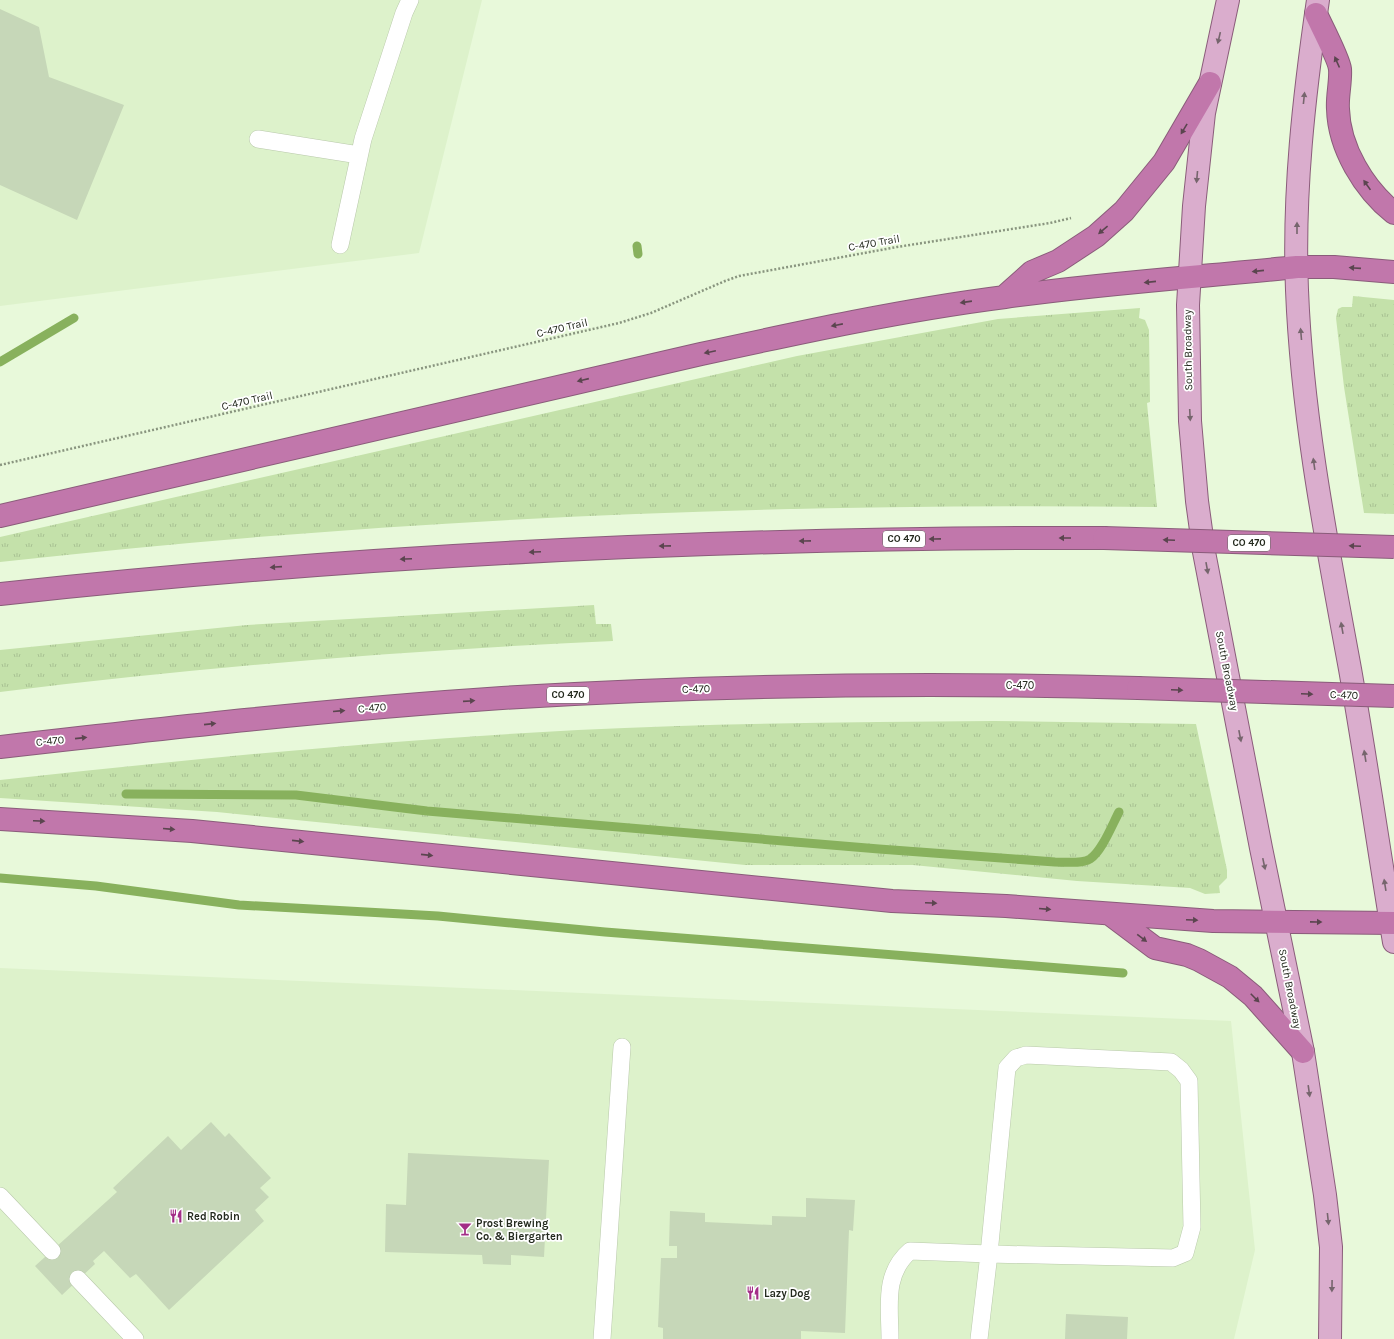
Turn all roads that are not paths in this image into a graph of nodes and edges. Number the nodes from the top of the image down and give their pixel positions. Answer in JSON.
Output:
{"nodes":[{"id":1,"x":410,"y":0,"type":"edge"},
{"id":2,"x":1228,"y":0,"type":"edge"},
{"id":3,"x":1317,"y":7,"type":"edge"},
{"id":4,"x":1210,"y":83,"type":"junction"},
{"id":5,"x":258,"y":139,"type":"dead end"},
{"id":6,"x":359,"y":155,"type":"junction"},
{"id":7,"x":1394,"y":213,"type":"edge"},
{"id":8,"x":340,"y":245,"type":"dead end"},
{"id":9,"x":1297,"y":267,"type":"junction"},
{"id":10,"x":1394,"y":272,"type":"edge"},
{"id":11,"x":1189,"y":278,"type":"junction"},
{"id":12,"x":1004,"y":297,"type":"junction"},
{"id":13,"x":0,"y":516,"type":"edge"},
{"id":14,"x":1394,"y":547,"type":"edge"},
{"id":15,"x":0,"y":594,"type":"edge"},
{"id":16,"x":1394,"y":696,"type":"edge"},
{"id":17,"x":0,"y":747,"type":"edge"},
{"id":18,"x":0,"y":819,"type":"edge"},
{"id":19,"x":1111,"y":915,"type":"junction"},
{"id":20,"x":1277,"y":922,"type":"junction"},
{"id":21,"x":1393,"y":930,"type":"edge"},
{"id":22,"x":622,"y":1047,"type":"dead end"},
{"id":23,"x":1303,"y":1052,"type":"junction"},
{"id":24,"x":0,"y":1196,"type":"edge"},
{"id":25,"x":52,"y":1251,"type":"dead end"},
{"id":26,"x":989,"y":1254,"type":"junction"},
{"id":27,"x":78,"y":1279,"type":"dead end"},
{"id":28,"x":135,"y":1339,"type":"edge"},
{"id":29,"x":602,"y":1339,"type":"edge"},
{"id":30,"x":890,"y":1339,"type":"edge"},
{"id":31,"x":980,"y":1339,"type":"edge"},
{"id":32,"x":1330,"y":1339,"type":"edge"}],
"edges":[{"from":1,"to":6,"type":"lane"},
{"from":2,"to":4,"type":"main road","name":"South Broadway","one_way":true},
{"from":7,"to":3,"type":"highway","one_way":true},
{"from":9,"to":3,"type":"main road","one_way":true},
{"from":4,"to":11,"type":"main road","name":"South Broadway","one_way":true},
{"from":4,"to":12,"type":"highway","one_way":true},
{"from":5,"to":6,"type":"lane"},
{"from":6,"to":8,"type":"lane"},
{"from":10,"to":9,"type":"highway","one_way":true},
{"from":9,"to":11,"type":"highway","one_way":true},
{"from":21,"to":9,"type":"main road","one_way":true},
{"from":11,"to":12,"type":"highway","one_way":true},
{"from":11,"to":20,"type":"main road","name":"South Broadway","one_way":true},
{"from":12,"to":13,"type":"highway","one_way":true},
{"from":14,"to":15,"type":"highway","number":"CO 470","one_way":true,"bridge":true},
{"from":17,"to":16,"type":"highway","name":"C-470","number":"CO 470","one_way":true,"bridge":true},
{"from":18,"to":19,"type":"highway","one_way":true},
{"from":19,"to":20,"type":"highway","one_way":true},
{"from":19,"to":23,"type":"highway","one_way":true},
{"from":20,"to":21,"type":"highway","one_way":true},
{"from":20,"to":23,"type":"main road","name":"South Broadway"},
{"from":22,"to":29,"type":"lane"},
{"from":23,"to":32,"type":"main road","name":"South Broadway","one_way":true},
{"from":24,"to":25,"type":"lane"},
{"from":26,"to":26,"type":"lane"},
{"from":26,"to":30,"type":"lane"},
{"from":26,"to":31,"type":"lane"},
{"from":27,"to":28,"type":"lane"}]}
